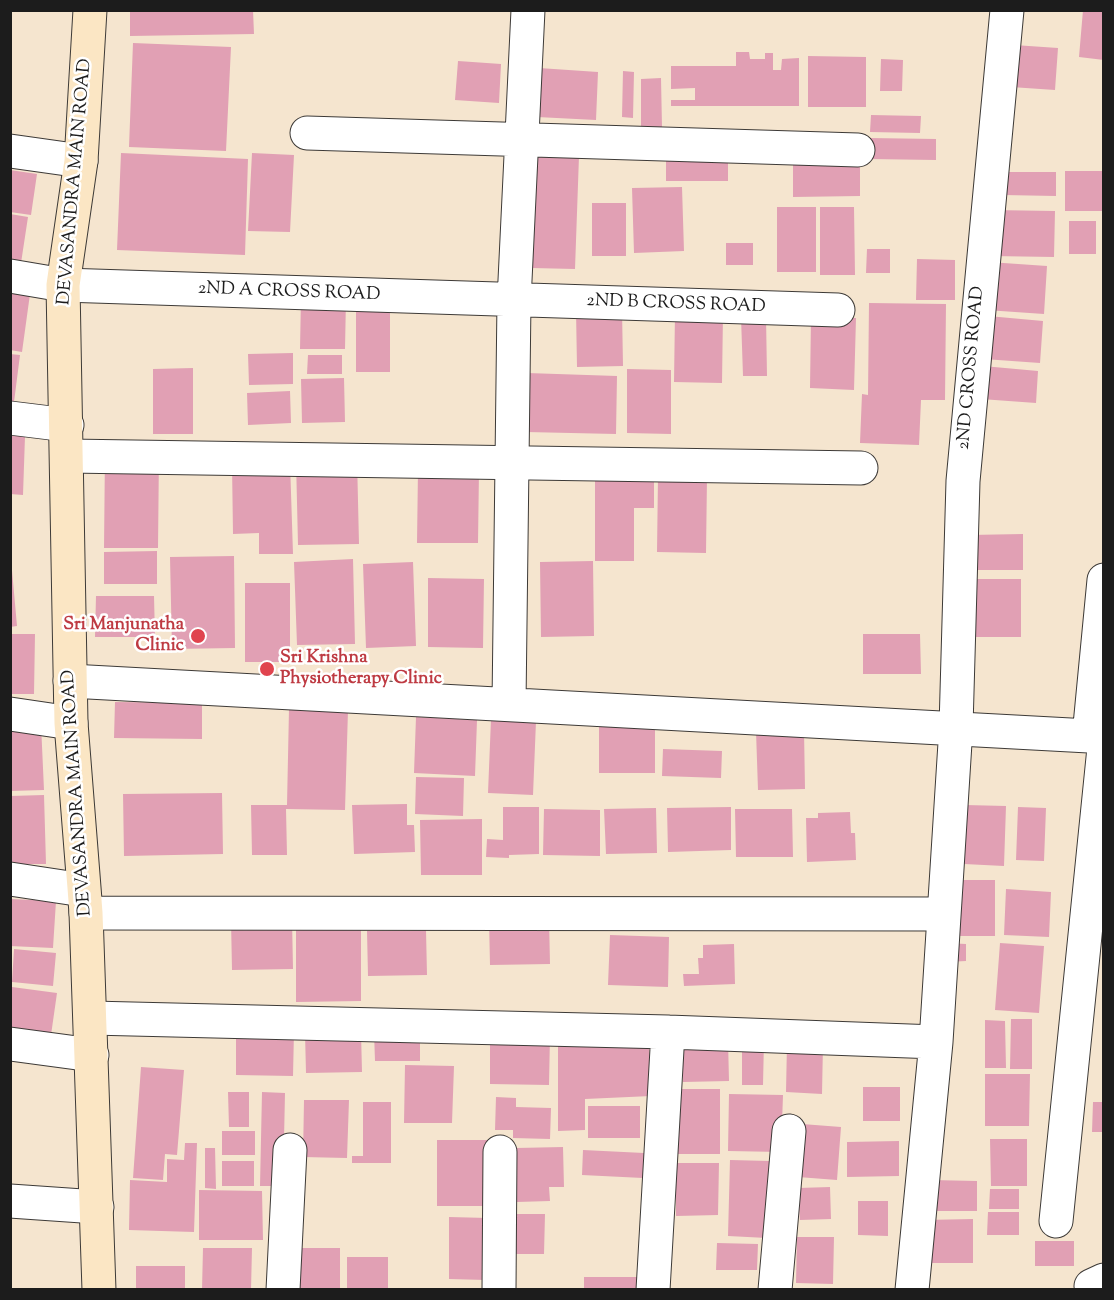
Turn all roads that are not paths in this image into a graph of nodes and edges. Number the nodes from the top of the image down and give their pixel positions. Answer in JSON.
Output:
{"nodes":[{"id":1,"x":90,"y":10,"type":"edge"},
{"id":2,"x":528,"y":10,"type":"edge"},
{"id":3,"x":1006,"y":10,"type":"edge"},
{"id":4,"x":307,"y":133,"type":"dead end"},
{"id":5,"x":522,"y":139,"type":"junction"},
{"id":6,"x":858,"y":150,"type":"dead end"},
{"id":7,"x":10,"y":151,"type":"edge"},
{"id":8,"x":81,"y":161,"type":"junction"},
{"id":9,"x":10,"y":276,"type":"edge"},
{"id":10,"x":63,"y":285,"type":"junction"},
{"id":11,"x":514,"y":301,"type":"junction"},
{"id":12,"x":838,"y":310,"type":"dead end"},
{"id":13,"x":10,"y":418,"type":"edge"},
{"id":14,"x":68,"y":441,"type":"junction"},
{"id":15,"x":861,"y":468,"type":"dead end"},
{"id":16,"x":1104,"y":580,"type":"edge"},
{"id":17,"x":70,"y":681,"type":"junction"},
{"id":18,"x":509,"y":704,"type":"junction"},
{"id":19,"x":10,"y":714,"type":"edge"},
{"id":20,"x":70,"y":723,"type":"junction"},
{"id":21,"x":956,"y":727,"type":"junction"},
{"id":22,"x":1099,"y":740,"type":"edge"},
{"id":23,"x":10,"y":879,"type":"edge"},
{"id":24,"x":85,"y":901,"type":"junction"},
{"id":25,"x":944,"y":914,"type":"junction"},
{"id":26,"x":91,"y":1018,"type":"junction"},
{"id":27,"x":668,"y":1032,"type":"junction"},
{"id":28,"x":936,"y":1042,"type":"junction"},
{"id":29,"x":10,"y":1044,"type":"edge"},
{"id":30,"x":92,"y":1055,"type":"junction"},
{"id":31,"x":789,"y":1131,"type":"dead end"},
{"id":32,"x":290,"y":1150,"type":"dead end"},
{"id":33,"x":500,"y":1152,"type":"dead end"},
{"id":34,"x":10,"y":1201,"type":"edge"},
{"id":35,"x":97,"y":1207,"type":"junction"},
{"id":36,"x":1056,"y":1221,"type":"dead end"},
{"id":37,"x":99,"y":1290,"type":"edge"},
{"id":38,"x":283,"y":1290,"type":"edge"},
{"id":39,"x":499,"y":1290,"type":"edge"},
{"id":40,"x":653,"y":1290,"type":"edge"},
{"id":41,"x":775,"y":1290,"type":"edge"},
{"id":42,"x":912,"y":1290,"type":"edge"}],
"edges":[{"from":1,"to":8,"type":"main road","name":"DEVASANDRA MAIN ROAD"},
{"from":2,"to":5,"type":"street"},
{"from":3,"to":21,"type":"street","name":"2ND CROSS ROAD"},
{"from":4,"to":5,"type":"street"},
{"from":5,"to":6,"type":"street"},
{"from":5,"to":11,"type":"street"},
{"from":7,"to":8,"type":"street"},
{"from":8,"to":10,"type":"main road","name":"DEVASANDRA MAIN ROAD"},
{"from":9,"to":10,"type":"street","name":"2ND A CROSS ROAD"},
{"from":10,"to":11,"type":"street","name":"2ND A CROSS ROAD"},
{"from":10,"to":14,"type":"main road","name":"DEVASANDRA MAIN ROAD"},
{"from":11,"to":12,"type":"street","name":"2ND B CROSS ROAD"},
{"from":11,"to":18,"type":"street"},
{"from":13,"to":14,"type":"street"},
{"from":14,"to":15,"type":"street"},
{"from":14,"to":17,"type":"main road","name":"DEVASANDRA MAIN ROAD"},
{"from":16,"to":22,"type":"street"},
{"from":17,"to":18,"type":"street"},
{"from":17,"to":20,"type":"main road","name":"DEVASANDRA MAIN ROAD"},
{"from":18,"to":21,"type":"street"},
{"from":19,"to":20,"type":"street"},
{"from":20,"to":24,"type":"main road","name":"DEVASANDRA MAIN ROAD"},
{"from":21,"to":22,"type":"street"},
{"from":21,"to":25,"type":"street","name":"2ND CROSS ROAD"},
{"from":22,"to":36,"type":"street"},
{"from":23,"to":24,"type":"street"},
{"from":24,"to":25,"type":"street"},
{"from":24,"to":26,"type":"main road","name":"DEVASANDRA MAIN ROAD"},
{"from":25,"to":28,"type":"street","name":"2ND CROSS ROAD"},
{"from":26,"to":27,"type":"street"},
{"from":26,"to":30,"type":"main road","name":"DEVASANDRA MAIN ROAD"},
{"from":27,"to":28,"type":"street"},
{"from":27,"to":40,"type":"street"},
{"from":28,"to":42,"type":"street","name":"2ND CROSS ROAD"},
{"from":29,"to":30,"type":"street"},
{"from":30,"to":35,"type":"main road","name":"DEVASANDRA MAIN ROAD"},
{"from":31,"to":41,"type":"street"},
{"from":32,"to":38,"type":"street"},
{"from":33,"to":39,"type":"street"},
{"from":34,"to":35,"type":"street"},
{"from":35,"to":37,"type":"main road","name":"DEVASANDRA MAIN ROAD"}]}
